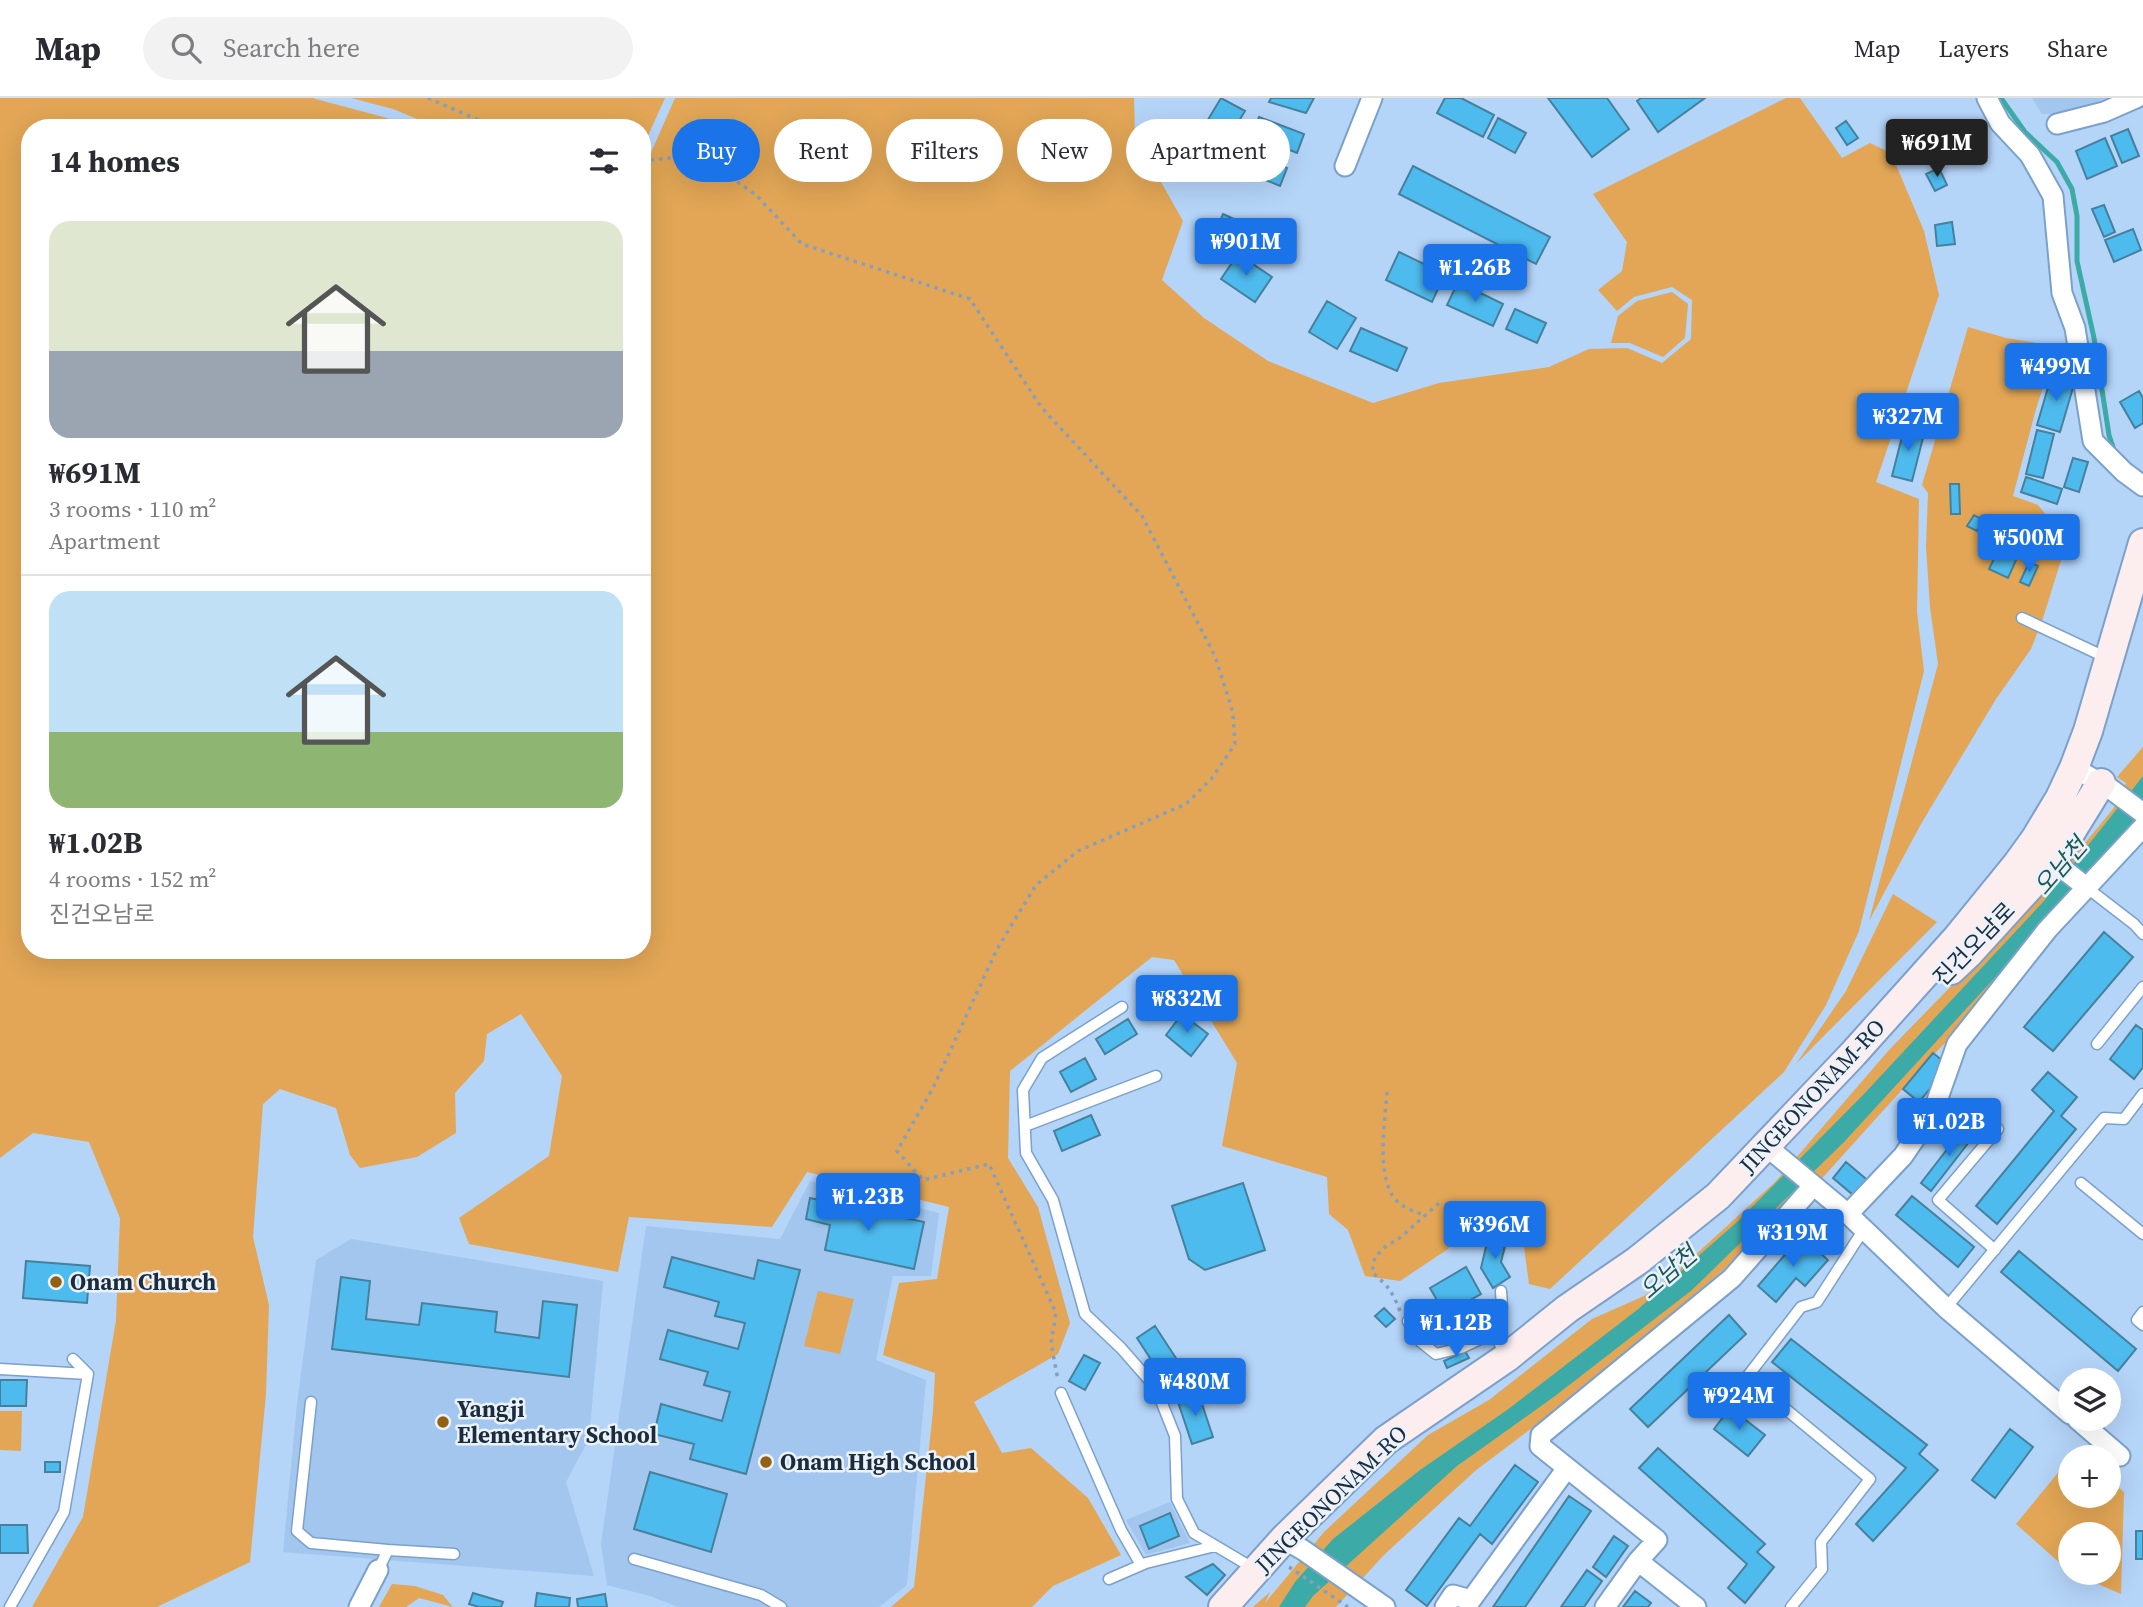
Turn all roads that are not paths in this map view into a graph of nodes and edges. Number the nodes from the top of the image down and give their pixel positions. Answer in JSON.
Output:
{"nodes":[{"id":1,"x":1373,"y":98,"type":"edge"},
{"id":2,"x":1987,"y":98,"type":"edge"},
{"id":3,"x":2136,"y":98,"type":"edge"},
{"id":4,"x":2057,"y":124,"type":"dead end"},
{"id":5,"x":1345,"y":166,"type":"dead end"},
{"id":6,"x":2143,"y":486,"type":"edge"},
{"id":7,"x":2143,"y":543,"type":"edge"},
{"id":8,"x":2022,"y":618,"type":"dead end"},
{"id":9,"x":2109,"y":659,"type":"junction"},
{"id":10,"x":2074,"y":768,"type":"junction"},
{"id":11,"x":2104,"y":785,"type":"junction"},
{"id":12,"x":2143,"y":813,"type":"edge"},
{"id":13,"x":2143,"y":827,"type":"edge"},
{"id":14,"x":2055,"y":862,"type":"junction"},
{"id":15,"x":2086,"y":887,"type":"junction"},
{"id":16,"x":2143,"y":934,"type":"edge"},
{"id":17,"x":2143,"y":987,"type":"edge"},
{"id":18,"x":1122,"y":1007,"type":"dead end"},
{"id":19,"x":2097,"y":1044,"type":"dead end"},
{"id":20,"x":1853,"y":1054,"type":"junction"},
{"id":21,"x":1156,"y":1076,"type":"dead end"},
{"id":22,"x":2143,"y":1094,"type":"edge"},
{"id":23,"x":1025,"y":1126,"type":"junction"},
{"id":24,"x":1998,"y":1129,"type":"dead end"},
{"id":25,"x":1771,"y":1150,"type":"junction"},
{"id":26,"x":2081,"y":1183,"type":"dead end"},
{"id":27,"x":1811,"y":1184,"type":"junction"},
{"id":28,"x":1848,"y":1214,"type":"junction"},
{"id":29,"x":1864,"y":1229,"type":"junction"},
{"id":30,"x":2143,"y":1234,"type":"edge"},
{"id":31,"x":1996,"y":1250,"type":"junction"},
{"id":32,"x":1501,"y":1290,"type":"dead end"},
{"id":33,"x":1947,"y":1308,"type":"junction"},
{"id":34,"x":2143,"y":1312,"type":"edge"},
{"id":35,"x":1408,"y":1321,"type":"road end"},
{"id":36,"x":2143,"y":1325,"type":"edge"},
{"id":37,"x":1501,"y":1345,"type":"junction"},
{"id":38,"x":73,"y":1359,"type":"dead end"},
{"id":39,"x":0,"y":1368,"type":"edge"},
{"id":40,"x":88,"y":1374,"type":"junction"},
{"id":41,"x":1060,"y":1393,"type":"road end"},
{"id":42,"x":311,"y":1402,"type":"dead end"},
{"id":43,"x":2058,"y":1404,"type":"edge"},
{"id":44,"x":2091,"y":1431,"type":"edge"},
{"id":45,"x":2107,"y":1445,"type":"edge"},
{"id":46,"x":1567,"y":1468,"type":"junction"},
{"id":47,"x":1215,"y":1546,"type":"junction"},
{"id":48,"x":388,"y":1550,"type":"junction"},
{"id":49,"x":1292,"y":1551,"type":"junction"},
{"id":50,"x":454,"y":1554,"type":"dead end"},
{"id":51,"x":634,"y":1559,"type":"dead end"},
{"id":52,"x":1637,"y":1561,"type":"junction"},
{"id":53,"x":1141,"y":1565,"type":"junction"},
{"id":54,"x":378,"y":1570,"type":"joint"},
{"id":55,"x":1256,"y":1570,"type":"junction"},
{"id":56,"x":1109,"y":1579,"type":"dead end"},
{"id":57,"x":1374,"y":1604,"type":"edge"},
{"id":58,"x":10,"y":1607,"type":"edge"},
{"id":59,"x":359,"y":1607,"type":"edge"},
{"id":60,"x":781,"y":1607,"type":"edge"},
{"id":61,"x":1223,"y":1607,"type":"edge"},
{"id":62,"x":1445,"y":1607,"type":"edge"},
{"id":63,"x":1605,"y":1607,"type":"edge"},
{"id":64,"x":1696,"y":1607,"type":"edge"},
{"id":65,"x":1791,"y":1607,"type":"edge"}],
"edges":[{"from":1,"to":5,"type":"street"},
{"from":2,"to":6,"type":"street"},
{"from":3,"to":4,"type":"street"},
{"from":7,"to":9,"type":"main road","name":"JINGEONONAM-RO"},
{"from":8,"to":9,"type":"lane"},
{"from":9,"to":10,"type":"main road","name":"JINGEONONAM-RO"},
{"from":10,"to":11,"type":"street"},
{"from":10,"to":20,"type":"main road","name":"JINGEONONAM-RO"},
{"from":11,"to":12,"type":"street"},
{"from":11,"to":14,"type":"main road","name":"진건오남로"},
{"from":13,"to":15,"type":"street"},
{"from":14,"to":15,"type":"street"},
{"from":14,"to":20,"type":"main road","name":"진건오남로"},
{"from":15,"to":16,"type":"lane"},
{"from":15,"to":28,"type":"street"},
{"from":17,"to":19,"type":"lane"},
{"from":18,"to":23,"type":"lane"},
{"from":20,"to":25,"type":"main road","name":"JINGEONONAM-RO"},
{"from":21,"to":23,"type":"lane"},
{"from":22,"to":31,"type":"lane"},
{"from":23,"to":47,"type":"lane"},
{"from":24,"to":31,"type":"lane"},
{"from":25,"to":27,"type":"street"},
{"from":25,"to":37,"type":"main road","name":"JINGEONONAM-RO"},
{"from":26,"to":30,"type":"lane"},
{"from":27,"to":28,"type":"street"},
{"from":27,"to":46,"type":"street"},
{"from":28,"to":29,"type":"street"},
{"from":29,"to":33,"type":"street"},
{"from":29,"to":65,"type":"lane"},
{"from":31,"to":33,"type":"lane"},
{"from":32,"to":37,"type":"lane"},
{"from":33,"to":43,"type":"street"},
{"from":34,"to":36,"type":"lane"},
{"from":35,"to":37,"type":"lane"},
{"from":37,"to":49,"type":"main road","name":"JINGEONONAM-RO"},
{"from":38,"to":40,"type":"lane"},
{"from":39,"to":40,"type":"lane"},
{"from":40,"to":58,"type":"lane"},
{"from":41,"to":53,"type":"lane"},
{"from":42,"to":48,"type":"lane"},
{"from":44,"to":45,"type":"street"},
{"from":46,"to":52,"type":"street"},
{"from":46,"to":62,"type":"street"},
{"from":47,"to":53,"type":"lane"},
{"from":47,"to":55,"type":"lane"},
{"from":48,"to":50,"type":"lane"},
{"from":48,"to":54,"type":"lane"},
{"from":49,"to":55,"type":"main road","name":"JINGEONONAM-RO"},
{"from":49,"to":57,"type":"street"},
{"from":51,"to":60,"type":"lane"},
{"from":52,"to":63,"type":"street"},
{"from":52,"to":64,"type":"street"},
{"from":53,"to":56,"type":"lane"},
{"from":54,"to":59,"type":"street"},
{"from":55,"to":61,"type":"main road","name":"JINGEONONAM-RO"}]}
